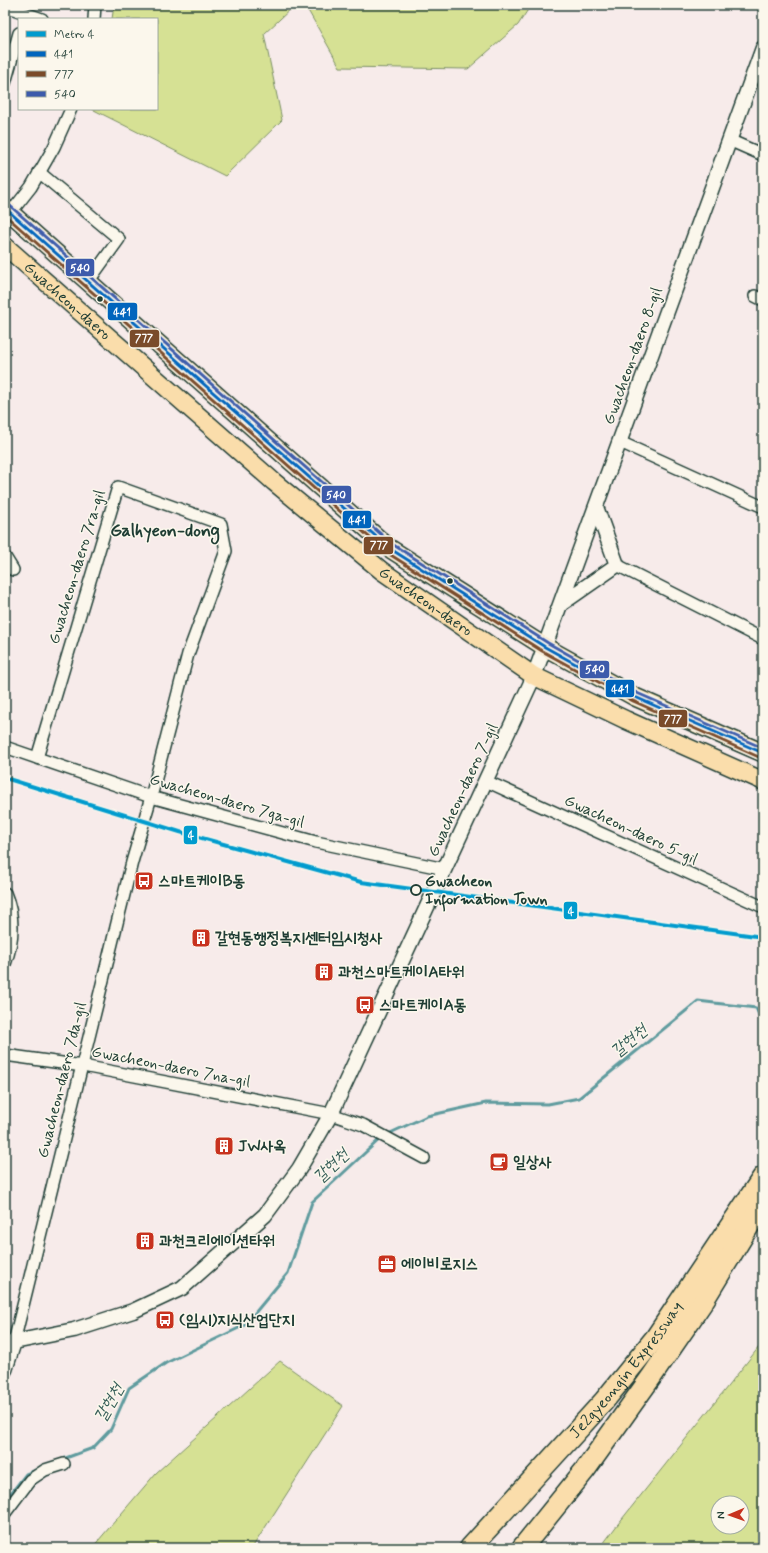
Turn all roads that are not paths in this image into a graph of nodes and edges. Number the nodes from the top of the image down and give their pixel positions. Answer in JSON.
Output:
{"nodes":[{"id":1,"x":95,"y":5,"type":"edge"},
{"id":2,"x":5,"y":6,"type":"edge"},
{"id":3,"x":24,"y":16,"type":"edge"},
{"id":4,"x":36,"y":18,"type":"edge"},
{"id":5,"x":94,"y":18,"type":"edge"},
{"id":6,"x":18,"y":37,"type":"edge"},
{"id":7,"x":763,"y":48,"type":"edge"},
{"id":8,"x":5,"y":83,"type":"edge"},
{"id":9,"x":70,"y":110,"type":"edge"},
{"id":10,"x":729,"y":140,"type":"junction"},
{"id":11,"x":763,"y":155,"type":"edge"},
{"id":12,"x":39,"y":172,"type":"junction"},
{"id":13,"x":7,"y":214,"type":"edge"},
{"id":14,"x":5,"y":246,"type":"edge"},
{"id":15,"x":88,"y":282,"type":"junction"},
{"id":16,"x":620,"y":442,"type":"junction"},
{"id":17,"x":596,"y":507,"type":"junction"},
{"id":18,"x":763,"y":507,"type":"edge"},
{"id":19,"x":5,"y":557,"type":"edge"},
{"id":20,"x":618,"y":565,"type":"junction"},
{"id":21,"x":13,"y":570,"type":"dead end"},
{"id":22,"x":561,"y":604,"type":"junction"},
{"id":23,"x":763,"y":639,"type":"edge"},
{"id":24,"x":545,"y":647,"type":"junction"},
{"id":25,"x":534,"y":676,"type":"junction"},
{"id":26,"x":5,"y":747,"type":"edge"},
{"id":27,"x":763,"y":753,"type":"edge"},
{"id":28,"x":37,"y":758,"type":"junction"},
{"id":29,"x":486,"y":781,"type":"junction"},
{"id":30,"x":763,"y":781,"type":"edge"},
{"id":31,"x":151,"y":797,"type":"junction"},
{"id":32,"x":445,"y":869,"type":"junction"},
{"id":33,"x":5,"y":894,"type":"edge"},
{"id":34,"x":763,"y":908,"type":"edge"},
{"id":35,"x":5,"y":964,"type":"edge"},
{"id":36,"x":5,"y":1055,"type":"edge"},
{"id":37,"x":83,"y":1066,"type":"junction"},
{"id":38,"x":331,"y":1114,"type":"junction"},
{"id":39,"x":424,"y":1158,"type":"dead end"},
{"id":40,"x":763,"y":1177,"type":"edge"},
{"id":41,"x":763,"y":1203,"type":"edge"},
{"id":42,"x":9,"y":1342,"type":"edge"},
{"id":43,"x":5,"y":1370,"type":"edge"},
{"id":44,"x":64,"y":1464,"type":"dead end"},
{"id":45,"x":5,"y":1513,"type":"edge"},
{"id":46,"x":470,"y":1548,"type":"edge"},
{"id":47,"x":522,"y":1548,"type":"edge"}],
"edges":[{"from":1,"to":5,"type":"street"},
{"from":2,"to":3,"type":"street"},
{"from":3,"to":4,"type":"street"},
{"from":6,"to":8,"type":"street"},
{"from":7,"to":10,"type":"street","name":"Gwacheon-daero 8-gil"},
{"from":9,"to":12,"type":"street"},
{"from":10,"to":11,"type":"street"},
{"from":10,"to":16,"type":"street","name":"Gwacheon-daero 8-gil"},
{"from":12,"to":13,"type":"street"},
{"from":12,"to":15,"type":"street"},
{"from":13,"to":15,"type":"main road","name":"Gwacheon-daero"},
{"from":14,"to":25,"type":"main road","name":"Gwacheon-daero"},
{"from":15,"to":24,"type":"main road","name":"Gwacheon-daero"},
{"from":16,"to":17,"type":"street","name":"Gwacheon-daero 8-gil"},
{"from":16,"to":18,"type":"street"},
{"from":17,"to":20,"type":"street"},
{"from":17,"to":22,"type":"street","name":"Gwacheon-daero 8-gil"},
{"from":19,"to":21,"type":"street"},
{"from":20,"to":22,"type":"street"},
{"from":20,"to":23,"type":"street"},
{"from":22,"to":24,"type":"street","name":"Gwacheon-daero 8-gil"},
{"from":24,"to":25,"type":"street","name":"Gwacheon-daero 8-gil"},
{"from":24,"to":27,"type":"main road","name":"Gwacheon-daero"},
{"from":25,"to":29,"type":"street","name":"Gwacheon-daero 7-gil"},
{"from":25,"to":30,"type":"main road","name":"Gwacheon-daero"},
{"from":26,"to":28,"type":"street","name":"Gwacheon-daero 7ga-gil"},
{"from":28,"to":31,"type":"street","name":"Gwacheon-daero 7ga-gil"},
{"from":28,"to":31,"type":"street","name":"Gwacheon-daero 7ra-gil"},
{"from":29,"to":32,"type":"street","name":"Gwacheon-daero 7-gil"},
{"from":29,"to":34,"type":"street","name":"Gwacheon-daero 5-gil"},
{"from":31,"to":32,"type":"street","name":"Gwacheon-daero 7ga-gil"},
{"from":31,"to":37,"type":"street","name":"Gwacheon-daero 7da-gil"},
{"from":32,"to":38,"type":"street","name":"Gwacheon-daero 7-gil"},
{"from":33,"to":35,"type":"street"},
{"from":36,"to":37,"type":"street","name":"Gwacheon-daero 7na-gil"},
{"from":37,"to":38,"type":"street","name":"Gwacheon-daero 7na-gil"},
{"from":37,"to":42,"type":"street","name":"Gwacheon-daero 7da-gil"},
{"from":38,"to":39,"type":"street"},
{"from":38,"to":42,"type":"street","name":"Gwacheon-daero 7-gil"},
{"from":40,"to":46,"type":"highway","name":"Je2gyeongin Expressway"},
{"from":41,"to":47,"type":"highway","name":"Je2gyeongin Expressway"},
{"from":42,"to":43,"type":"street","name":"Gwacheon-daero 7da-gil"},
{"from":44,"to":45,"type":"street"}]}
